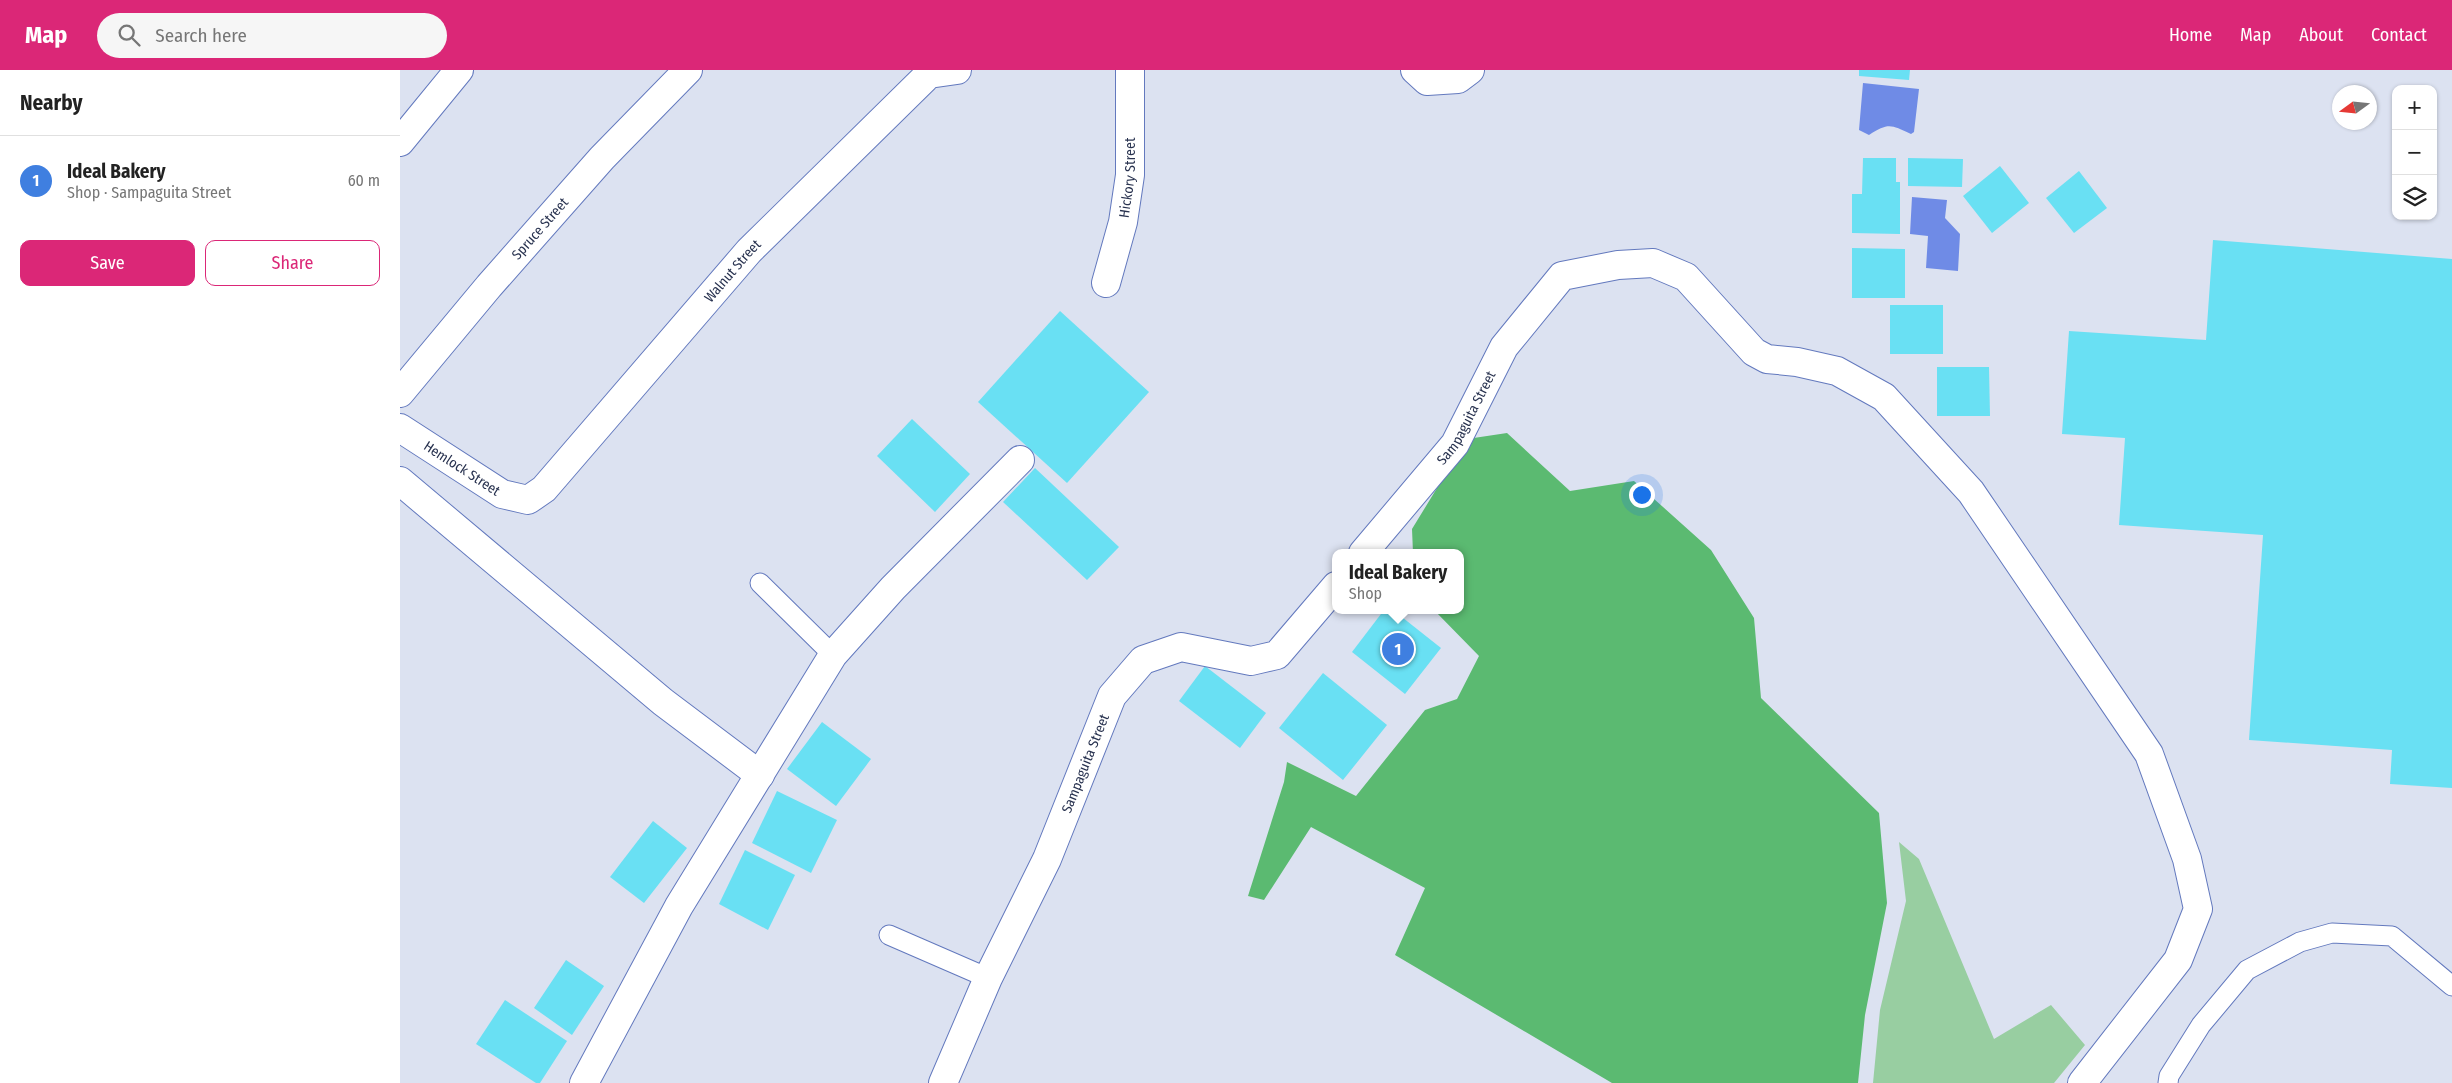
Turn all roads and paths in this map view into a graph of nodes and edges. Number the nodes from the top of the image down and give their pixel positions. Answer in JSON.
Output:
{"nodes":[{"id":1,"x":459,"y":70,"type":"edge"},
{"id":2,"x":688,"y":70,"type":"edge"},
{"id":3,"x":957,"y":70,"type":"edge"},
{"id":4,"x":1130,"y":70,"type":"edge"},
{"id":5,"x":1415,"y":70,"type":"edge"},
{"id":6,"x":1464,"y":75,"type":"edge"},
{"id":7,"x":400,"y":142,"type":"edge"},
{"id":8,"x":1106,"y":283,"type":"dead end"},
{"id":9,"x":400,"y":393,"type":"edge"},
{"id":10,"x":400,"y":428,"type":"edge"},
{"id":11,"x":1020,"y":460,"type":"dead end"},
{"id":12,"x":400,"y":481,"type":"edge"},
{"id":13,"x":528,"y":500,"type":"joint"},
{"id":14,"x":1367,"y":549,"type":"edge"},
{"id":15,"x":760,"y":583,"type":"dead end"},
{"id":16,"x":1332,"y":591,"type":"edge"},
{"id":17,"x":833,"y":655,"type":"junction"},
{"id":18,"x":760,"y":775,"type":"junction"},
{"id":19,"x":890,"y":935,"type":"dead end"},
{"id":20,"x":988,"y":978,"type":"junction"},
{"id":21,"x":2452,"y":986,"type":"edge"},
{"id":22,"x":584,"y":1083,"type":"edge"},
{"id":23,"x":943,"y":1083,"type":"edge"},
{"id":24,"x":2082,"y":1083,"type":"edge"},
{"id":25,"x":2168,"y":1083,"type":"edge"}],
"edges":[{"from":1,"to":7,"type":"street"},
{"from":2,"to":9,"type":"street","name":"Spruce Street"},
{"from":3,"to":13,"type":"street","name":"Walnut Street"},
{"from":4,"to":8,"type":"street","name":"Hickory Street"},
{"from":5,"to":6,"type":"street"},
{"from":10,"to":13,"type":"street","name":"Hemlock Street"},
{"from":11,"to":17,"type":"street"},
{"from":12,"to":18,"type":"street"},
{"from":14,"to":24,"type":"street","name":"Sampaguita Street"},
{"from":15,"to":17,"type":"lane"},
{"from":16,"to":20,"type":"street","name":"Sampaguita Street"},
{"from":17,"to":18,"type":"street"},
{"from":18,"to":22,"type":"street"},
{"from":19,"to":20,"type":"lane"},
{"from":20,"to":23,"type":"street","name":"Sampaguita Street"},
{"from":21,"to":25,"type":"lane"}]}
